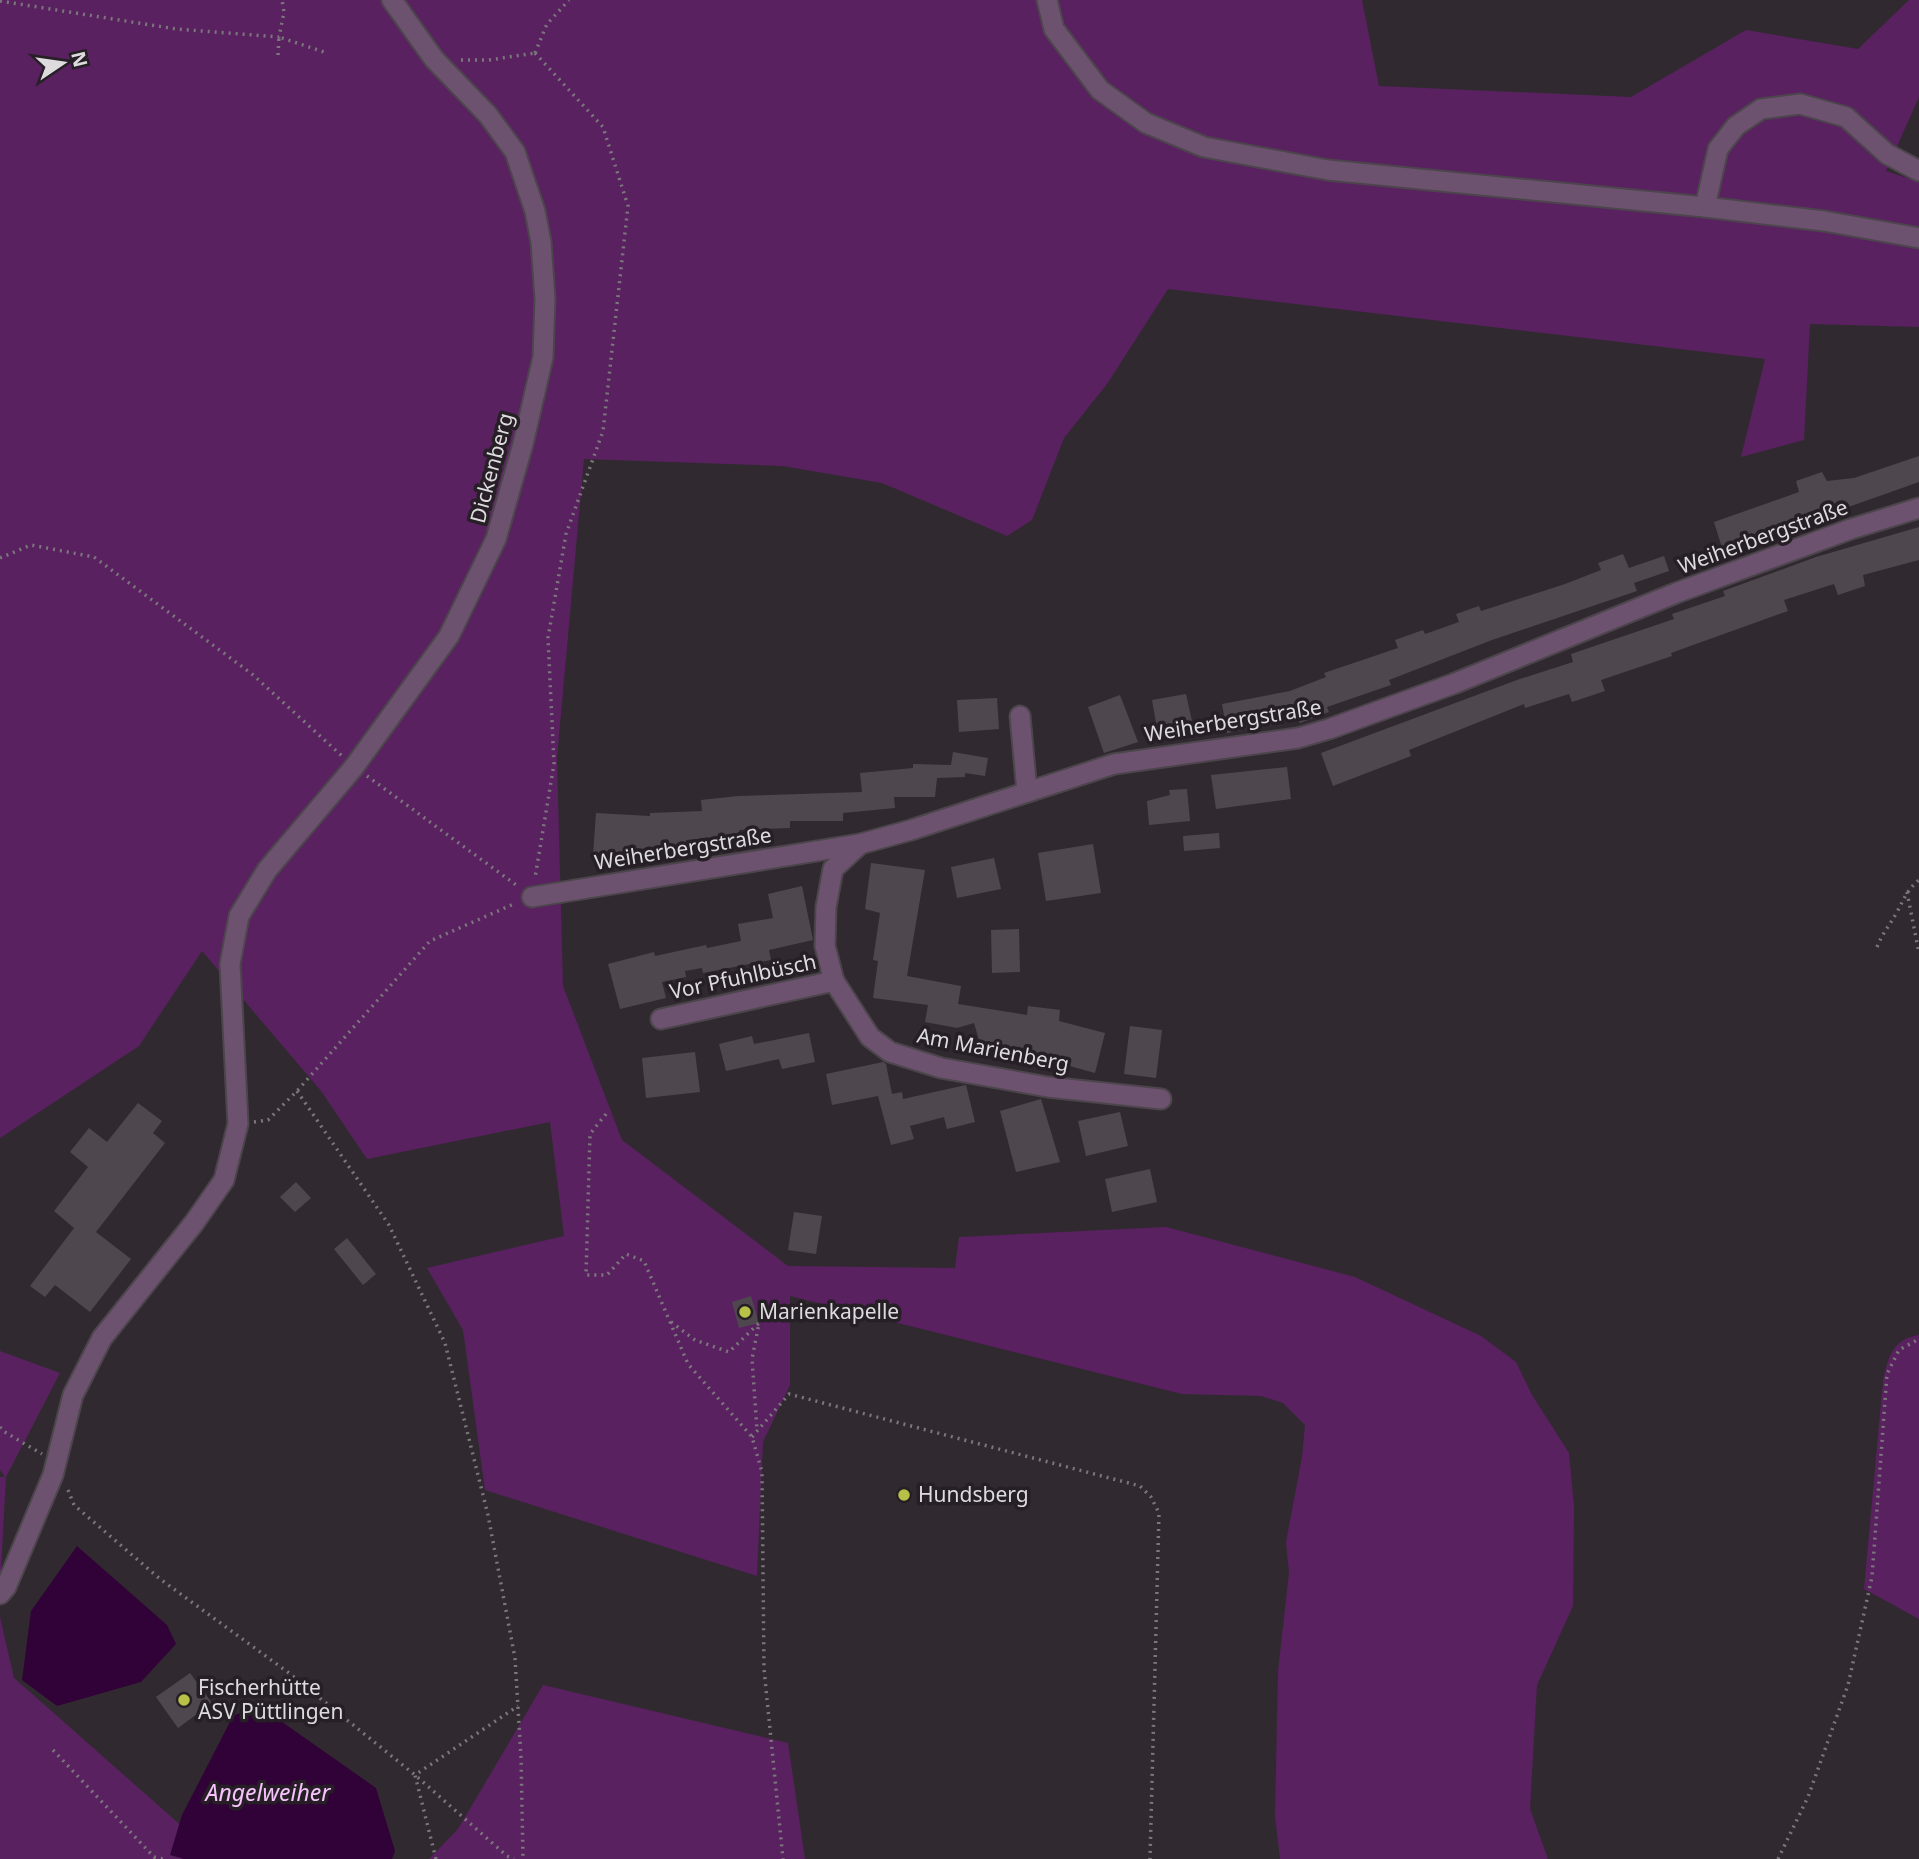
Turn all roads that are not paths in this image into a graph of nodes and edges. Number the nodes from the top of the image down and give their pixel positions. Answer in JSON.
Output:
{"nodes":[{"id":1,"x":392,"y":0,"type":"edge"},
{"id":2,"x":1047,"y":0,"type":"edge"},
{"id":3,"x":1919,"y":172,"type":"edge"},
{"id":4,"x":1705,"y":207,"type":"junction"},
{"id":5,"x":1919,"y":237,"type":"edge"},
{"id":6,"x":1919,"y":508,"type":"edge"},
{"id":7,"x":1020,"y":716,"type":"dead end"},
{"id":8,"x":1027,"y":792,"type":"junction"},
{"id":9,"x":860,"y":844,"type":"junction"},
{"id":10,"x":532,"y":897,"type":"road end"},
{"id":11,"x":834,"y":981,"type":"junction"},
{"id":12,"x":661,"y":1019,"type":"dead end"},
{"id":13,"x":1161,"y":1099,"type":"dead end"},
{"id":14,"x":0,"y":1594,"type":"edge"}],
"edges":[{"from":1,"to":14,"type":"street","name":"Dickenberg"},
{"from":2,"to":4,"type":"street"},
{"from":3,"to":4,"type":"street"},
{"from":4,"to":5,"type":"street"},
{"from":6,"to":8,"type":"street","name":"Weiherbergstraße"},
{"from":7,"to":8,"type":"street"},
{"from":8,"to":9,"type":"street","name":"Weiherbergstraße"},
{"from":9,"to":10,"type":"street","name":"Weiherbergstraße"},
{"from":9,"to":11,"type":"street","name":"Am Marienberg"},
{"from":11,"to":12,"type":"street","name":"Vor Pfuhlbüsch"},
{"from":11,"to":13,"type":"street","name":"Am Marienberg"}]}
